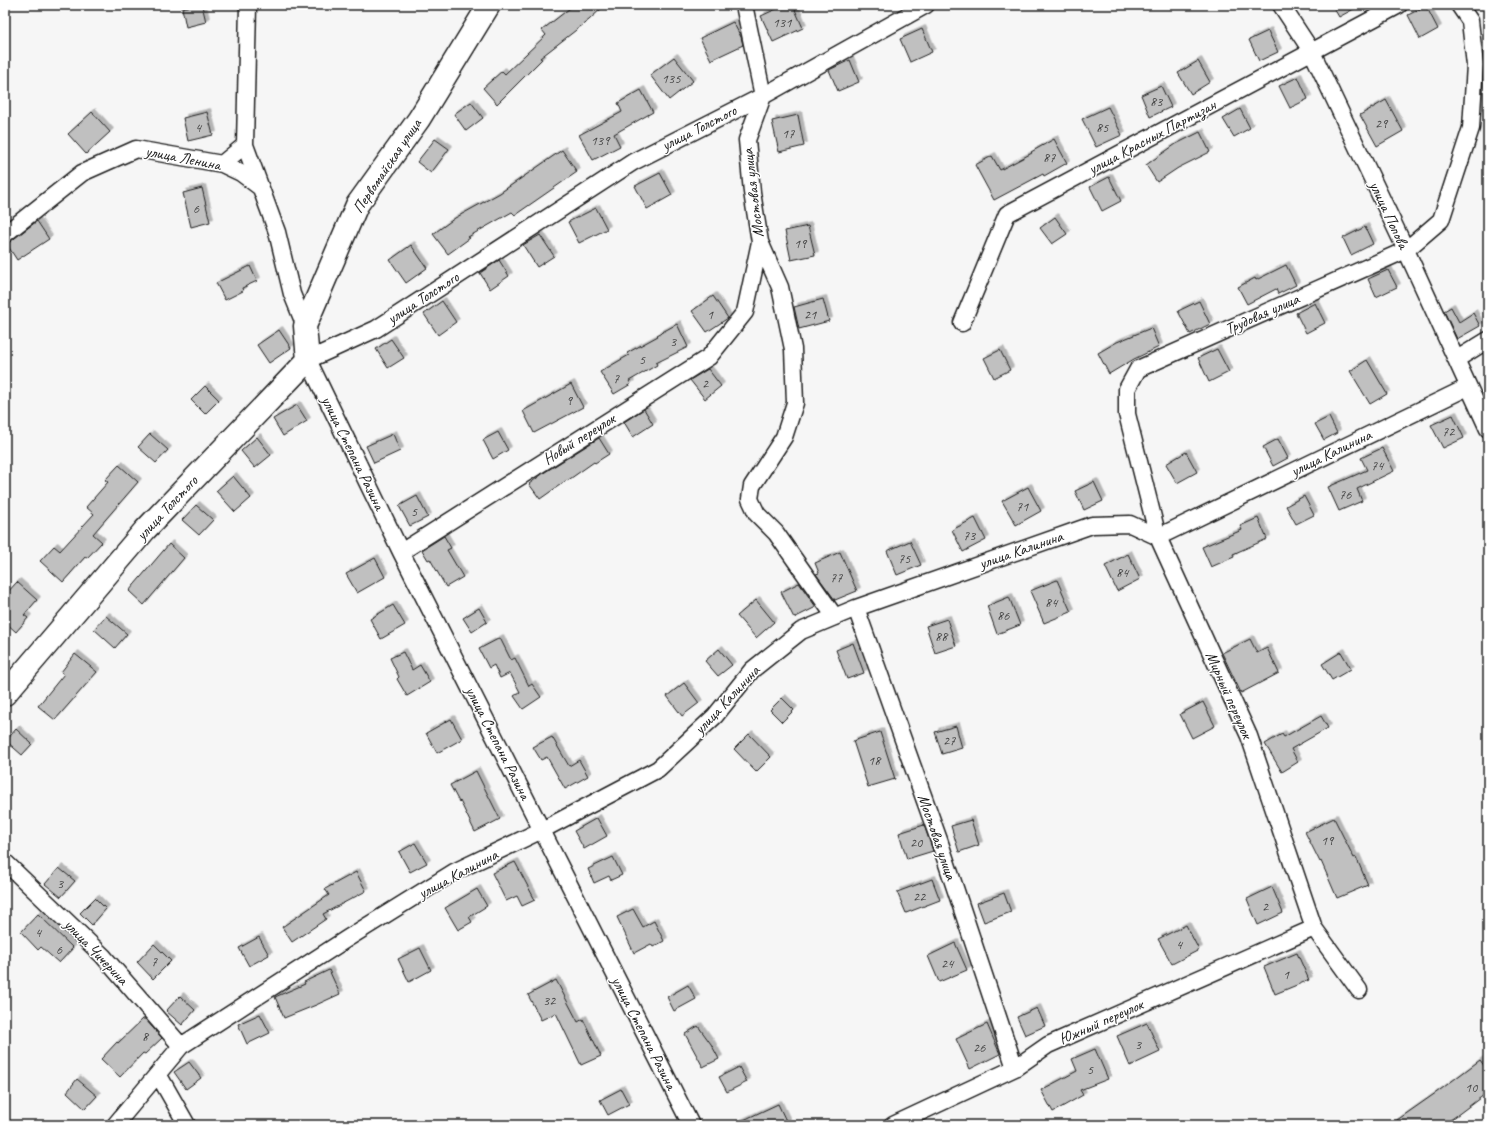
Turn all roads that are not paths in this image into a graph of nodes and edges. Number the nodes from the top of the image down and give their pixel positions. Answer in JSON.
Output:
{"nodes":[{"id":1,"x":248,"y":5,"type":"edge"},
{"id":2,"x":489,"y":5,"type":"edge"},
{"id":3,"x":744,"y":5,"type":"edge"},
{"id":4,"x":926,"y":5,"type":"edge"},
{"id":5,"x":1281,"y":5,"type":"edge"},
{"id":6,"x":1399,"y":5,"type":"edge"},
{"id":7,"x":1459,"y":5,"type":"edge"},
{"id":8,"x":1312,"y":52,"type":"junction"},
{"id":9,"x":763,"y":96,"type":"junction"},
{"id":10,"x":245,"y":144,"type":"junction"},
{"id":11,"x":222,"y":164,"type":"junction"},
{"id":12,"x":261,"y":188,"type":"junction"},
{"id":13,"x":5,"y":234,"type":"edge"},
{"id":14,"x":760,"y":242,"type":"junction"},
{"id":15,"x":1406,"y":250,"type":"junction"},
{"id":16,"x":745,"y":312,"type":"joint"},
{"id":17,"x":962,"y":323,"type":"dead end"},
{"id":18,"x":305,"y":326,"type":"junction"},
{"id":19,"x":1488,"y":340,"type":"edge"},
{"id":20,"x":1457,"y":359,"type":"junction"},
{"id":21,"x":308,"y":360,"type":"junction"},
{"id":22,"x":1468,"y":387,"type":"junction"},
{"id":23,"x":1127,"y":389,"type":"joint"},
{"id":24,"x":1488,"y":429,"type":"edge"},
{"id":25,"x":1158,"y":537,"type":"junction"},
{"id":26,"x":401,"y":552,"type":"junction"},
{"id":27,"x":856,"y":608,"type":"junction"},
{"id":28,"x":834,"y":617,"type":"junction"},
{"id":29,"x":5,"y":694,"type":"edge"},
{"id":30,"x":542,"y":830,"type":"junction"},
{"id":31,"x":5,"y":862,"type":"edge"},
{"id":32,"x":1314,"y":928,"type":"junction"},
{"id":33,"x":1359,"y":990,"type":"dead end"},
{"id":34,"x":181,"y":1046,"type":"junction"},
{"id":35,"x":1015,"y":1068,"type":"junction"},
{"id":36,"x":158,"y":1074,"type":"junction"},
{"id":37,"x":115,"y":1125,"type":"edge"},
{"id":38,"x":187,"y":1125,"type":"edge"},
{"id":39,"x":690,"y":1125,"type":"edge"},
{"id":40,"x":894,"y":1125,"type":"edge"}],
"edges":[{"from":1,"to":10,"type":"street"},
{"from":2,"to":18,"type":"main road","name":"Первомайская улица"},
{"from":3,"to":9,"type":"street"},
{"from":4,"to":9,"type":"street","name":"улица Толстого"},
{"from":5,"to":8,"type":"street","name":"улица Попова"},
{"from":6,"to":8,"type":"street","name":"улица Красных Партизан"},
{"from":7,"to":15,"type":"street","name":"Трудовая улица"},
{"from":8,"to":15,"type":"street","name":"улица Попова"},
{"from":8,"to":17,"type":"street","name":"улица Красных Партизан"},
{"from":9,"to":14,"type":"street","name":"Мостовая улица"},
{"from":9,"to":21,"type":"street","name":"улица Толстого"},
{"from":10,"to":11,"type":"street"},
{"from":10,"to":12,"type":"street"},
{"from":11,"to":12,"type":"street","name":"улица Ленина"},
{"from":11,"to":13,"type":"street","name":"улица Ленина"},
{"from":12,"to":18,"type":"street"},
{"from":14,"to":16,"type":"street","name":"Мостовая улица"},
{"from":14,"to":28,"type":"street"},
{"from":15,"to":20,"type":"street","name":"улица Попова"},
{"from":15,"to":23,"type":"street","name":"Трудовая улица"},
{"from":16,"to":26,"type":"street","name":"Новый переулок"},
{"from":18,"to":21,"type":"main road","name":"Первомайская улица"},
{"from":19,"to":20,"type":"street"},
{"from":20,"to":22,"type":"street","name":"улица Попова"},
{"from":21,"to":26,"type":"street","name":"улица Степана Разина"},
{"from":21,"to":29,"type":"main road","name":"улица Толстого"},
{"from":22,"to":24,"type":"street","name":"улица Попова"},
{"from":22,"to":25,"type":"street","name":"улица Калинина"},
{"from":23,"to":25,"type":"street","name":"Мирный переулок"},
{"from":25,"to":27,"type":"street","name":"улица Калинина"},
{"from":25,"to":32,"type":"street","name":"Мирный переулок"},
{"from":26,"to":30,"type":"street","name":"улица Степана Разина"},
{"from":27,"to":28,"type":"street","name":"улица Калинина"},
{"from":27,"to":35,"type":"street","name":"Мостовая улица"},
{"from":28,"to":30,"type":"street","name":"улица Калинина"},
{"from":30,"to":34,"type":"street","name":"улица Калинина"},
{"from":30,"to":39,"type":"street","name":"улица Степана Разина"},
{"from":31,"to":34,"type":"street","name":"улица Чичерина"},
{"from":32,"to":33,"type":"street","name":"Мирный переулок"},
{"from":32,"to":35,"type":"street","name":"Южный переулок"},
{"from":34,"to":36,"type":"street","name":"улица Калинина"},
{"from":35,"to":40,"type":"street","name":"Южный переулок"},
{"from":36,"to":37,"type":"street","name":"улица Калинина"},
{"from":36,"to":38,"type":"street"}]}
